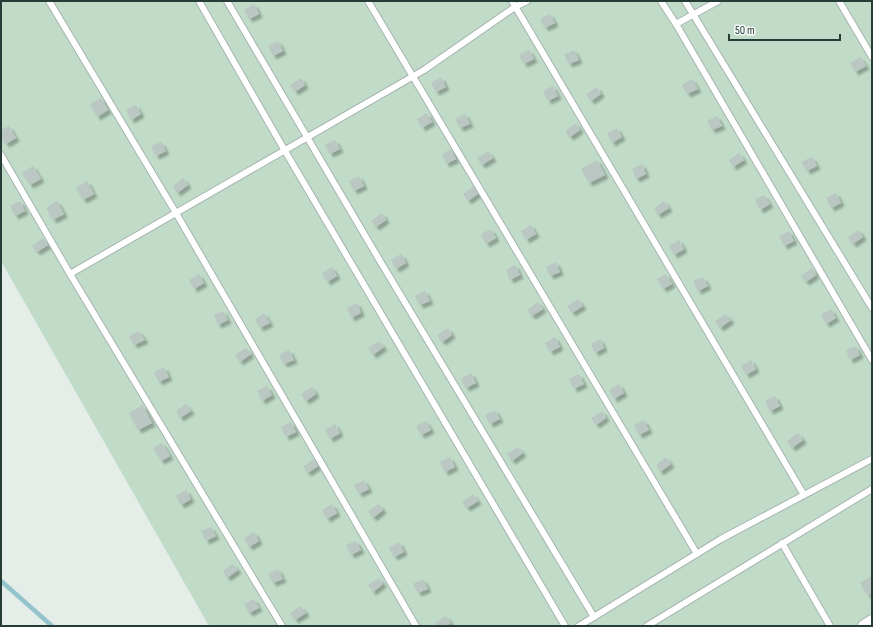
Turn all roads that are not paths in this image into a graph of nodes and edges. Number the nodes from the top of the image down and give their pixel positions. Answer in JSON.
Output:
{"nodes":[{"id":1,"x":49,"y":1,"type":"edge"},
{"id":2,"x":199,"y":1,"type":"edge"},
{"id":3,"x":228,"y":1,"type":"edge"},
{"id":4,"x":368,"y":1,"type":"edge"},
{"id":5,"x":526,"y":1,"type":"edge"},
{"id":6,"x":661,"y":1,"type":"edge"},
{"id":7,"x":685,"y":1,"type":"edge"},
{"id":8,"x":718,"y":1,"type":"edge"},
{"id":9,"x":839,"y":1,"type":"edge"},
{"id":10,"x":514,"y":4,"type":"edge"},
{"id":11,"x":693,"y":15,"type":"junction"},
{"id":12,"x":676,"y":24,"type":"junction"},
{"id":13,"x":872,"y":57,"type":"edge"},
{"id":14,"x":413,"y":77,"type":"junction"},
{"id":15,"x":307,"y":138,"type":"junction"},
{"id":16,"x":285,"y":151,"type":"junction"},
{"id":17,"x":1,"y":156,"type":"edge"},
{"id":18,"x":176,"y":213,"type":"junction"},
{"id":19,"x":70,"y":274,"type":"junction"},
{"id":20,"x":872,"y":308,"type":"edge"},
{"id":21,"x":872,"y":360,"type":"edge"},
{"id":22,"x":872,"y":459,"type":"edge"},
{"id":23,"x":872,"y":489,"type":"edge"},
{"id":24,"x":804,"y":495,"type":"junction"},
{"id":25,"x":782,"y":543,"type":"junction"},
{"id":26,"x":697,"y":554,"type":"junction"},
{"id":27,"x":594,"y":617,"type":"junction"},
{"id":28,"x":872,"y":621,"type":"edge"},
{"id":29,"x":282,"y":626,"type":"edge"},
{"id":30,"x":416,"y":626,"type":"edge"},
{"id":31,"x":565,"y":626,"type":"edge"},
{"id":32,"x":578,"y":626,"type":"edge"},
{"id":33,"x":647,"y":626,"type":"edge"},
{"id":34,"x":830,"y":626,"type":"edge"},
{"id":35,"x":864,"y":626,"type":"edge"}],
"edges":[{"from":1,"to":18,"type":"lane"},
{"from":2,"to":16,"type":"lane"},
{"from":3,"to":15,"type":"lane"},
{"from":4,"to":14,"type":"lane"},
{"from":5,"to":10,"type":"lane"},
{"from":6,"to":12,"type":"lane"},
{"from":7,"to":11,"type":"lane"},
{"from":8,"to":11,"type":"lane"},
{"from":9,"to":13,"type":"lane"},
{"from":10,"to":14,"type":"lane"},
{"from":10,"to":24,"type":"lane"},
{"from":11,"to":12,"type":"lane"},
{"from":11,"to":20,"type":"lane"},
{"from":12,"to":21,"type":"lane"},
{"from":14,"to":15,"type":"lane"},
{"from":14,"to":26,"type":"lane"},
{"from":15,"to":16,"type":"lane"},
{"from":15,"to":27,"type":"lane"},
{"from":16,"to":18,"type":"lane"},
{"from":16,"to":31,"type":"lane"},
{"from":17,"to":19,"type":"lane"},
{"from":18,"to":19,"type":"lane"},
{"from":18,"to":30,"type":"lane"},
{"from":19,"to":29,"type":"lane"},
{"from":22,"to":24,"type":"lane"},
{"from":23,"to":25,"type":"lane"},
{"from":24,"to":26,"type":"lane"},
{"from":25,"to":33,"type":"lane"},
{"from":25,"to":34,"type":"lane"},
{"from":26,"to":27,"type":"lane"},
{"from":27,"to":32,"type":"lane"},
{"from":28,"to":35,"type":"street"}]}
